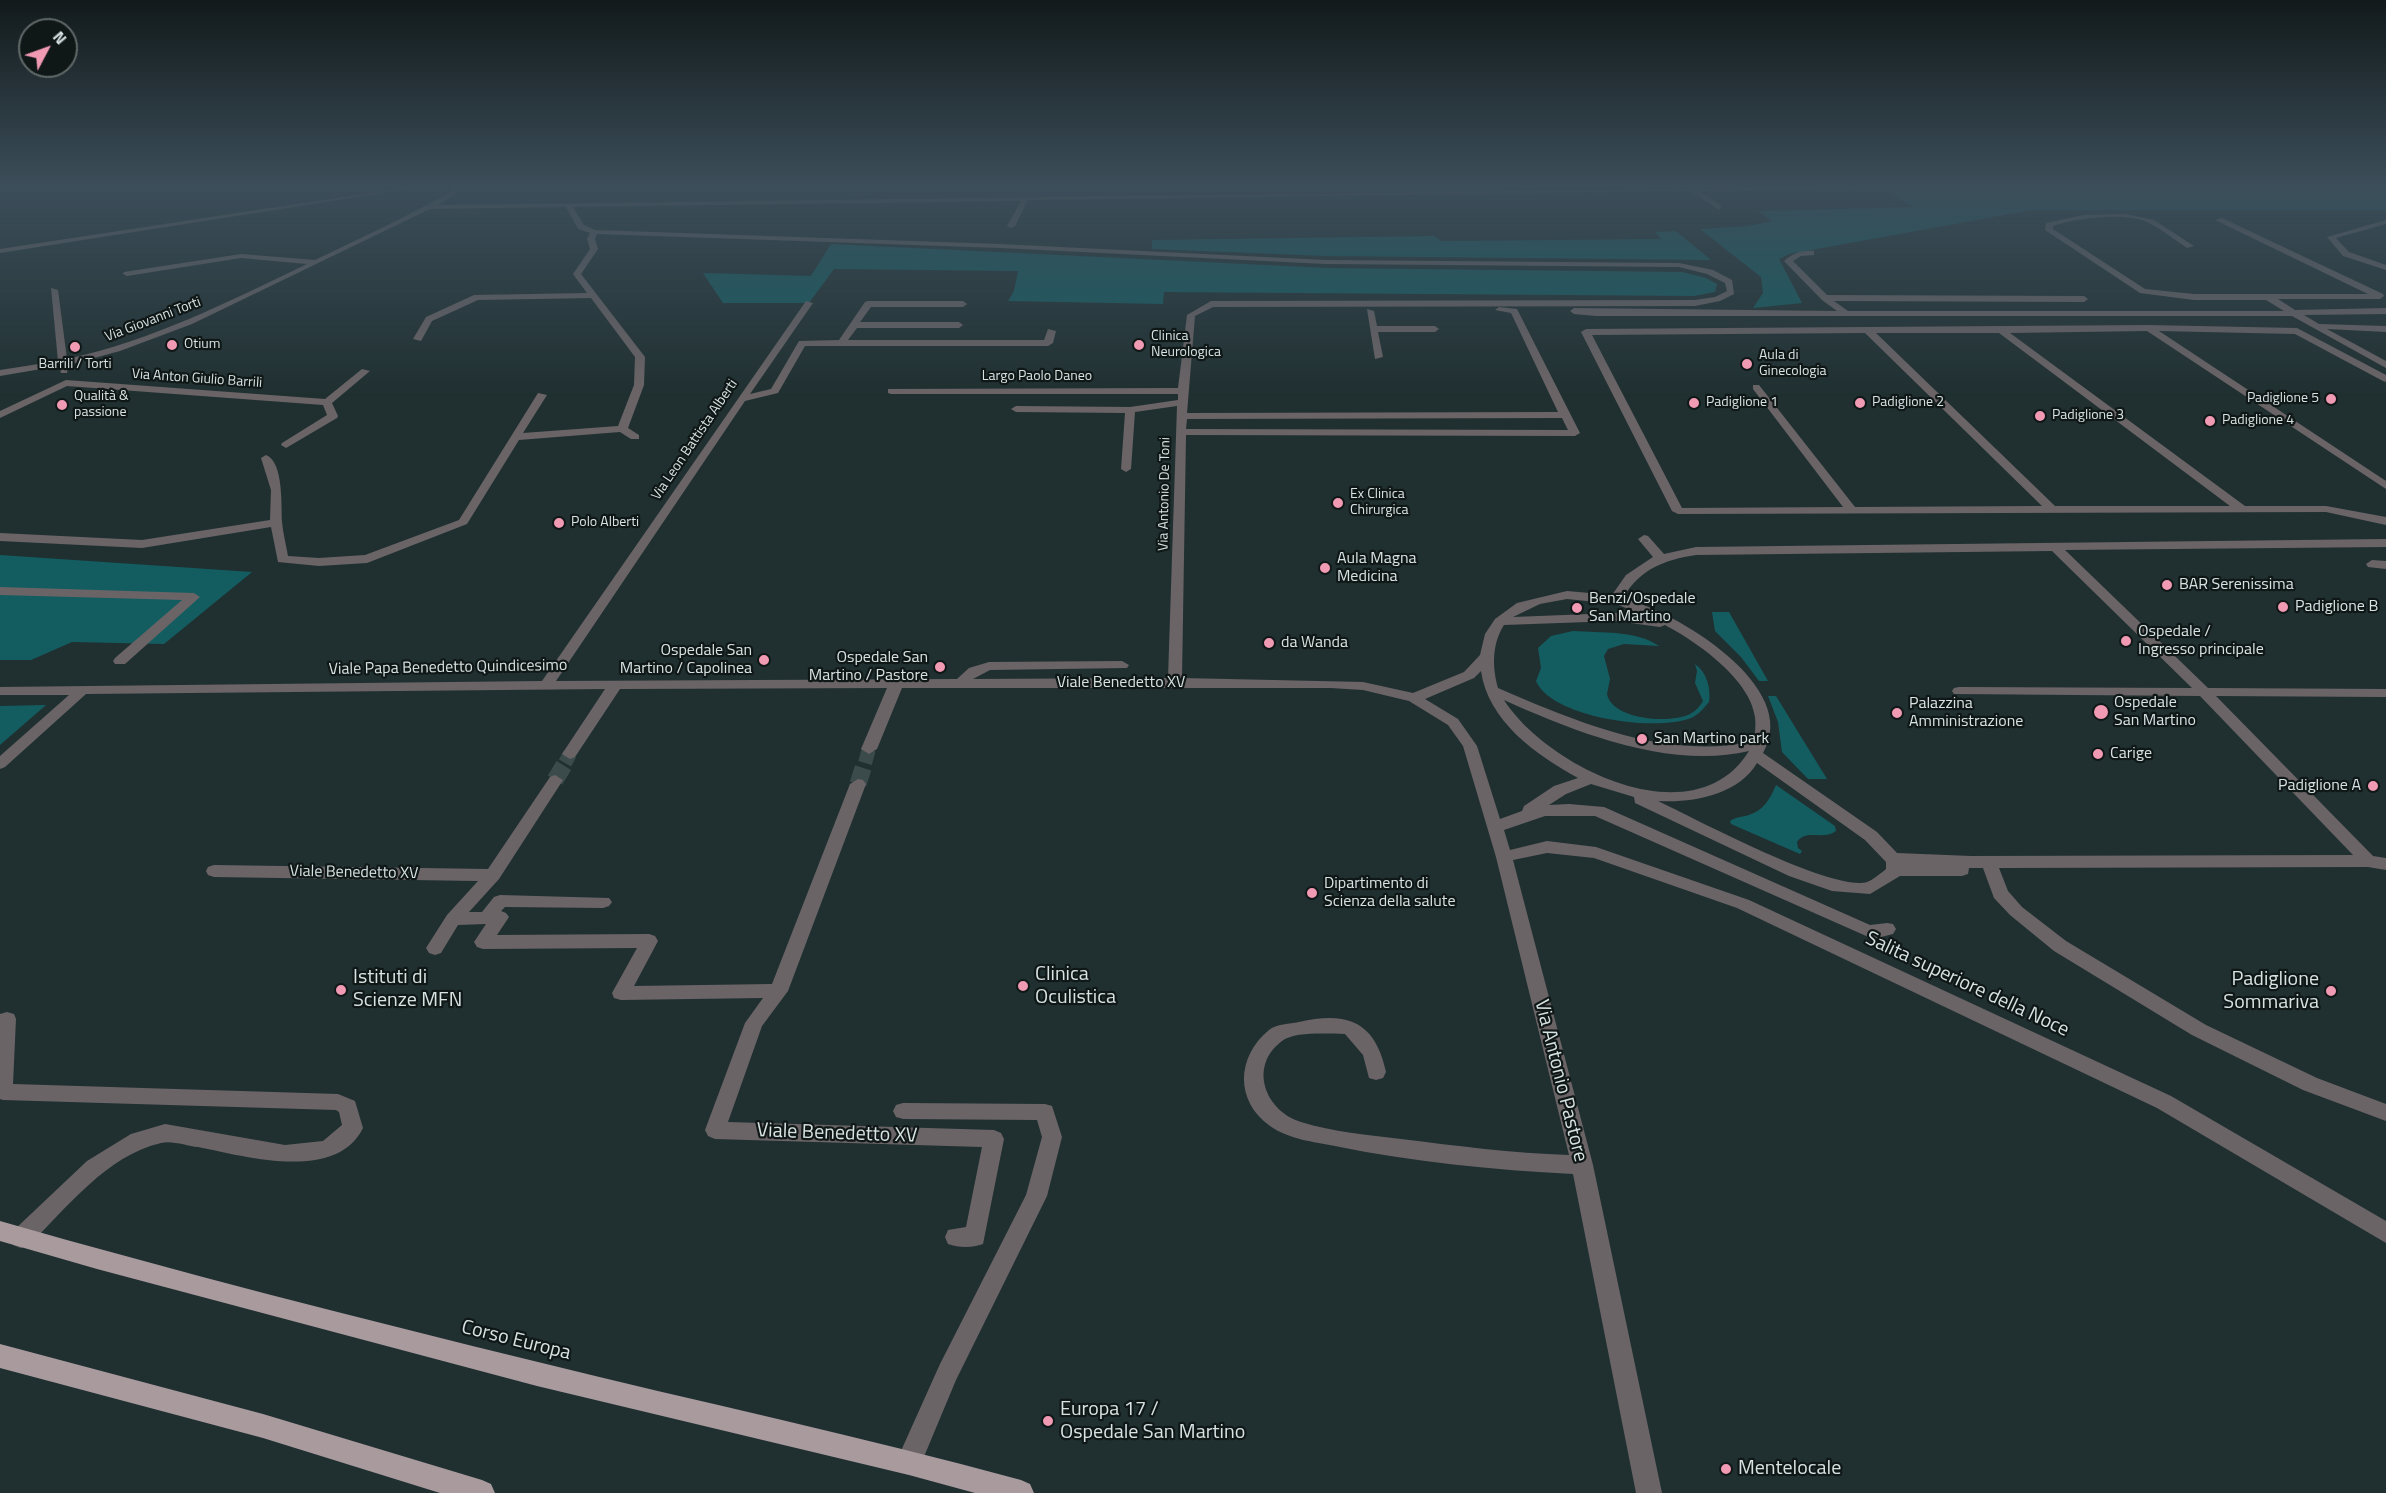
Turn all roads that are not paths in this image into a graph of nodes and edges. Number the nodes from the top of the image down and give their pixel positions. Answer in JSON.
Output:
{"nodes":[{"id":1,"x":237,"y":257,"type":"edge"},
{"id":2,"x":249,"y":257,"type":"edge"},
{"id":3,"x":327,"y":257,"type":"edge"},
{"id":4,"x":589,"y":257,"type":"edge"},
{"id":5,"x":1217,"y":257,"type":"edge"},
{"id":6,"x":1795,"y":257,"type":"edge"},
{"id":7,"x":2090,"y":257,"type":"edge"},
{"id":8,"x":2297,"y":257,"type":"edge"},
{"id":9,"x":2354,"y":257,"type":"edge"},
{"id":10,"x":316,"y":262,"type":"junction"},
{"id":11,"x":2386,"y":268,"type":"edge"},
{"id":12,"x":127,"y":274,"type":"dead end"},
{"id":13,"x":54,"y":290,"type":"dead end"},
{"id":14,"x":592,"y":295,"type":"junction"},
{"id":15,"x":2268,"y":297,"type":"junction"},
{"id":16,"x":1825,"y":298,"type":"junction"},
{"id":17,"x":2084,"y":299,"type":"dead end"},
{"id":18,"x":809,"y":303,"type":"dead end"},
{"id":19,"x":963,"y":304,"type":"dead end"},
{"id":20,"x":1369,"y":307,"type":"junction"},
{"id":21,"x":1514,"y":307,"type":"junction"},
{"id":22,"x":2386,"y":311,"type":"edge"},
{"id":23,"x":1845,"y":313,"type":"junction"},
{"id":24,"x":2298,"y":314,"type":"junction"},
{"id":25,"x":2061,"y":316,"type":"junction"},
{"id":26,"x":854,"y":325,"type":"junction"},
{"id":27,"x":959,"y":325,"type":"dead end"},
{"id":28,"x":2313,"y":325,"type":"junction"},
{"id":29,"x":2148,"y":328,"type":"junction"},
{"id":30,"x":2339,"y":328,"type":"junction"},
{"id":31,"x":1374,"y":329,"type":"junction"},
{"id":32,"x":1435,"y":329,"type":"dead end"},
{"id":33,"x":2076,"y":329,"type":"junction"},
{"id":34,"x":2386,"y":329,"type":"edge"},
{"id":35,"x":2001,"y":330,"type":"junction"},
{"id":36,"x":1051,"y":332,"type":"dead end"},
{"id":37,"x":1869,"y":332,"type":"junction"},
{"id":38,"x":418,"y":339,"type":"dead end"},
{"id":39,"x":842,"y":343,"type":"junction"},
{"id":40,"x":2386,"y":353,"type":"edge"},
{"id":41,"x":1378,"y":357,"type":"dead end"},
{"id":42,"x":62,"y":364,"type":"junction"},
{"id":43,"x":2386,"y":364,"type":"edge"},
{"id":44,"x":365,"y":371,"type":"dead end"},
{"id":45,"x":0,"y":373,"type":"edge"},
{"id":46,"x":2386,"y":379,"type":"edge"},
{"id":47,"x":66,"y":383,"type":"junction"},
{"id":48,"x":1756,"y":387,"type":"dead end"},
{"id":49,"x":891,"y":391,"type":"dead end"},
{"id":50,"x":542,"y":395,"type":"dead end"},
{"id":51,"x":1183,"y":397,"type":"junction"},
{"id":52,"x":741,"y":399,"type":"junction"},
{"id":53,"x":327,"y":402,"type":"junction"},
{"id":54,"x":1016,"y":409,"type":"dead end"},
{"id":55,"x":1130,"y":410,"type":"junction"},
{"id":56,"x":0,"y":415,"type":"edge"},
{"id":57,"x":1565,"y":415,"type":"junction"},
{"id":58,"x":1182,"y":416,"type":"junction"},
{"id":59,"x":622,"y":429,"type":"junction"},
{"id":60,"x":1182,"y":432,"type":"junction"},
{"id":61,"x":635,"y":436,"type":"dead end"},
{"id":62,"x":516,"y":437,"type":"junction"},
{"id":63,"x":286,"y":445,"type":"dead end"},
{"id":64,"x":266,"y":458,"type":"dead end"},
{"id":65,"x":1126,"y":469,"type":"dead end"},
{"id":66,"x":2386,"y":486,"type":"edge"},
{"id":67,"x":2051,"y":509,"type":"junction"},
{"id":68,"x":2242,"y":509,"type":"junction"},
{"id":69,"x":1851,"y":510,"type":"junction"},
{"id":70,"x":2386,"y":521,"type":"edge"},
{"id":71,"x":276,"y":523,"type":"junction"},
{"id":72,"x":0,"y":537,"type":"edge"},
{"id":73,"x":1644,"y":538,"type":"dead end"},
{"id":74,"x":2386,"y":543,"type":"edge"},
{"id":75,"x":2054,"y":546,"type":"junction"},
{"id":76,"x":1660,"y":557,"type":"junction"},
{"id":77,"x":2372,"y":564,"type":"dead end"},
{"id":78,"x":2386,"y":565,"type":"edge"},
{"id":79,"x":0,"y":591,"type":"edge"},
{"id":80,"x":1615,"y":600,"type":"junction"},
{"id":81,"x":1500,"y":621,"type":"junction"},
{"id":82,"x":1688,"y":633,"type":"junction"},
{"id":83,"x":1486,"y":657,"type":"junction"},
{"id":84,"x":120,"y":660,"type":"dead end"},
{"id":85,"x":1122,"y":665,"type":"dead end"},
{"id":86,"x":1175,"y":682,"type":"junction"},
{"id":87,"x":896,"y":684,"type":"junction"},
{"id":88,"x":959,"y":684,"type":"junction"},
{"id":89,"x":546,"y":685,"type":"junction"},
{"id":90,"x":615,"y":685,"type":"junction"},
{"id":91,"x":1492,"y":690,"type":"junction"},
{"id":92,"x":0,"y":691,"type":"edge"},
{"id":93,"x":81,"y":691,"type":"junction"},
{"id":94,"x":1959,"y":691,"type":"dead end"},
{"id":95,"x":2205,"y":693,"type":"junction"},
{"id":96,"x":2386,"y":693,"type":"edge"},
{"id":97,"x":1414,"y":698,"type":"junction"},
{"id":98,"x":869,"y":749,"type":"tunnel mouth"},
{"id":99,"x":1758,"y":749,"type":"junction"},
{"id":100,"x":570,"y":753,"type":"tunnel mouth"},
{"id":101,"x":0,"y":764,"type":"edge"},
{"id":102,"x":1592,"y":778,"type":"junction"},
{"id":103,"x":555,"y":780,"type":"tunnel mouth"},
{"id":104,"x":858,"y":784,"type":"tunnel mouth"},
{"id":105,"x":1625,"y":791,"type":"junction"},
{"id":106,"x":1522,"y":815,"type":"junction"},
{"id":107,"x":1495,"y":827,"type":"junction"},
{"id":108,"x":1504,"y":857,"type":"junction"},
{"id":109,"x":2368,"y":861,"type":"junction"},
{"id":110,"x":1980,"y":862,"type":"junction"},
{"id":111,"x":1894,"y":864,"type":"junction"},
{"id":112,"x":2386,"y":864,"type":"edge"},
{"id":113,"x":214,"y":871,"type":"dead end"},
{"id":114,"x":493,"y":874,"type":"junction"},
{"id":115,"x":603,"y":902,"type":"dead end"},
{"id":116,"x":487,"y":917,"type":"junction"},
{"id":117,"x":453,"y":919,"type":"junction"},
{"id":118,"x":1887,"y":929,"type":"dead end"},
{"id":119,"x":435,"y":948,"type":"dead end"},
{"id":120,"x":779,"y":990,"type":"junction"},
{"id":121,"x":7,"y":1018,"type":"dead end"},
{"id":122,"x":1376,"y":1072,"type":"dead end"},
{"id":123,"x":903,"y":1111,"type":"dead end"},
{"id":124,"x":2386,"y":1113,"type":"edge"},
{"id":125,"x":1582,"y":1165,"type":"junction"},
{"id":126,"x":2386,"y":1233,"type":"edge"},
{"id":127,"x":11,"y":1234,"type":"edge"},
{"id":128,"x":957,"y":1237,"type":"dead end"},
{"id":129,"x":0,"y":1356,"type":"edge"},
{"id":130,"x":909,"y":1462,"type":"junction"},
{"id":131,"x":482,"y":1493,"type":"edge"},
{"id":132,"x":1022,"y":1493,"type":"edge"},
{"id":133,"x":1649,"y":1493,"type":"edge"}],
"edges":[{"from":1,"to":12,"type":"street"},
{"from":2,"to":10,"type":"street"},
{"from":3,"to":10,"type":"street","name":"Via Giovanni Torti"},
{"from":4,"to":14,"type":"street"},
{"from":5,"to":21,"type":"street"},
{"from":6,"to":16,"type":"street"},
{"from":7,"to":15,"type":"street"},
{"from":8,"to":15,"type":"street"},
{"from":9,"to":11,"type":"street"},
{"from":10,"to":42,"type":"street","name":"Via Giovanni Torti"},
{"from":13,"to":42,"type":"street"},
{"from":14,"to":38,"type":"street"},
{"from":14,"to":59,"type":"street"},
{"from":15,"to":24,"type":"street"},
{"from":16,"to":17,"type":"street"},
{"from":16,"to":23,"type":"street"},
{"from":18,"to":52,"type":"street","name":"Via Leon Battista Alberti"},
{"from":19,"to":26,"type":"street"},
{"from":20,"to":21,"type":"street"},
{"from":20,"to":31,"type":"street"},
{"from":20,"to":51,"type":"street","name":"Via Antonio De Toni"},
{"from":21,"to":23,"type":"street"},
{"from":21,"to":57,"type":"street"},
{"from":22,"to":24,"type":"street"},
{"from":23,"to":25,"type":"street"},
{"from":24,"to":25,"type":"street"},
{"from":24,"to":28,"type":"street"},
{"from":25,"to":33,"type":"street"},
{"from":26,"to":27,"type":"street"},
{"from":26,"to":39,"type":"street"},
{"from":28,"to":30,"type":"street"},
{"from":28,"to":43,"type":"street"},
{"from":29,"to":33,"type":"street"},
{"from":29,"to":46,"type":"street"},
{"from":29,"to":66,"type":"street"},
{"from":30,"to":34,"type":"street"},
{"from":30,"to":40,"type":"street"},
{"from":31,"to":32,"type":"street"},
{"from":31,"to":41,"type":"street"},
{"from":33,"to":35,"type":"street"},
{"from":35,"to":37,"type":"street"},
{"from":35,"to":68,"type":"street"},
{"from":36,"to":39,"type":"street"},
{"from":37,"to":67,"type":"street"},
{"from":37,"to":69,"type":"street"},
{"from":39,"to":52,"type":"street"},
{"from":42,"to":45,"type":"street"},
{"from":42,"to":47,"type":"street"},
{"from":44,"to":53,"type":"street"},
{"from":47,"to":53,"type":"street","name":"Via Anton Giulio Barrili"},
{"from":47,"to":56,"type":"street"},
{"from":48,"to":69,"type":"street"},
{"from":49,"to":51,"type":"street","name":"Largo Paolo Daneo"},
{"from":50,"to":62,"type":"street"},
{"from":51,"to":55,"type":"street"},
{"from":51,"to":58,"type":"street","name":"Via Antonio De Toni"},
{"from":52,"to":89,"type":"street","name":"Via Leon Battista Alberti"},
{"from":53,"to":63,"type":"street"},
{"from":54,"to":55,"type":"street"},
{"from":55,"to":65,"type":"street"},
{"from":57,"to":58,"type":"street"},
{"from":57,"to":60,"type":"street"},
{"from":58,"to":60,"type":"street","name":"Via Antonio De Toni"},
{"from":59,"to":61,"type":"street"},
{"from":59,"to":62,"type":"street"},
{"from":60,"to":86,"type":"street","name":"Via Antonio De Toni"},
{"from":62,"to":71,"type":"street"},
{"from":64,"to":71,"type":"street"},
{"from":67,"to":68,"type":"street"},
{"from":67,"to":69,"type":"street"},
{"from":68,"to":70,"type":"street"},
{"from":71,"to":72,"type":"street"},
{"from":73,"to":76,"type":"street"},
{"from":74,"to":75,"type":"street"},
{"from":75,"to":76,"type":"street"},
{"from":75,"to":95,"type":"street"},
{"from":76,"to":80,"type":"street"},
{"from":77,"to":78,"type":"street"},
{"from":79,"to":84,"type":"street"},
{"from":80,"to":81,"type":"street"},
{"from":80,"to":82,"type":"street"},
{"from":81,"to":82,"type":"street"},
{"from":81,"to":83,"type":"street"},
{"from":82,"to":99,"type":"street"},
{"from":83,"to":91,"type":"street"},
{"from":83,"to":97,"type":"street"},
{"from":85,"to":88,"type":"street"},
{"from":86,"to":88,"type":"street","name":"Viale Benedetto XV"},
{"from":86,"to":97,"type":"street","name":"Viale Benedetto XV"},
{"from":87,"to":88,"type":"street","name":"Viale Benedetto XV"},
{"from":87,"to":90,"type":"street","name":"Viale Papa Benedetto Quindicesimo"},
{"from":87,"to":98,"type":"street"},
{"from":89,"to":90,"type":"street","name":"Viale Papa Benedetto Quindicesimo"},
{"from":89,"to":93,"type":"street","name":"Viale Papa Benedetto Quindicesimo"},
{"from":90,"to":100,"type":"street"},
{"from":91,"to":99,"type":"street"},
{"from":91,"to":102,"type":"street"},
{"from":92,"to":93,"type":"street","name":"Viale Papa Benedetto Quindicesimo"},
{"from":93,"to":101,"type":"street"},
{"from":94,"to":95,"type":"street"},
{"from":95,"to":96,"type":"street"},
{"from":95,"to":109,"type":"street"},
{"from":97,"to":107,"type":"street","name":"Via Antonio Pastore"},
{"from":99,"to":105,"type":"street"},
{"from":99,"to":111,"type":"street"},
{"from":102,"to":105,"type":"street"},
{"from":102,"to":106,"type":"street"},
{"from":103,"to":114,"type":"street"},
{"from":104,"to":120,"type":"street","name":"Viale Benedetto XV"},
{"from":105,"to":111,"type":"street"},
{"from":106,"to":107,"type":"street"},
{"from":106,"to":118,"type":"street"},
{"from":107,"to":108,"type":"street","name":"Via Antonio Pastore"},
{"from":108,"to":125,"type":"street","name":"Via Antonio Pastore"},
{"from":108,"to":126,"type":"street","name":"Salita superiore della Noce"},
{"from":109,"to":110,"type":"street"},
{"from":109,"to":112,"type":"street"},
{"from":110,"to":111,"type":"street"},
{"from":110,"to":124,"type":"street"},
{"from":113,"to":114,"type":"street","name":"Viale Benedetto XV"},
{"from":114,"to":117,"type":"street"},
{"from":115,"to":116,"type":"street"},
{"from":116,"to":117,"type":"street"},
{"from":116,"to":120,"type":"street"},
{"from":117,"to":119,"type":"street"},
{"from":120,"to":128,"type":"street","name":"Viale Benedetto XV"},
{"from":121,"to":127,"type":"street"},
{"from":122,"to":125,"type":"street"},
{"from":123,"to":130,"type":"street"},
{"from":125,"to":133,"type":"street","name":"Via Antonio Pastore"},
{"from":127,"to":130,"type":"main road","name":"Corso Europa"},
{"from":129,"to":131,"type":"main road"},
{"from":130,"to":132,"type":"main road","name":"Corso Europa"}]}
